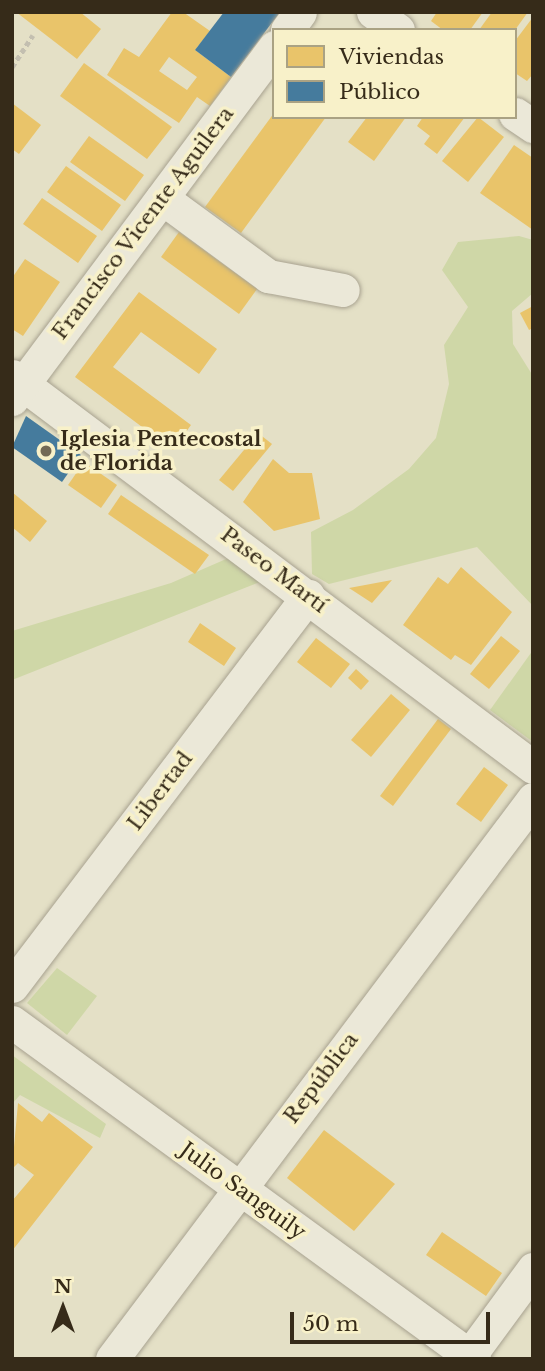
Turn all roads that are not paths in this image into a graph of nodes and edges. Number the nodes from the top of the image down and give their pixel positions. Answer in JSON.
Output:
{"nodes":[{"id":1,"x":300,"y":12,"type":"edge"},
{"id":2,"x":373,"y":12,"type":"edge"},
{"id":3,"x":288,"y":28,"type":"edge"},
{"id":4,"x":395,"y":28,"type":"edge"},
{"id":5,"x":272,"y":50,"type":"edge"},
{"id":6,"x":517,"y":115,"type":"edge"},
{"id":7,"x":533,"y":127,"type":"edge"},
{"id":8,"x":162,"y":198,"type":"junction"},
{"id":9,"x":343,"y":290,"type":"dead end"},
{"id":10,"x":16,"y":386,"type":"edge"},
{"id":11,"x":308,"y":596,"type":"junction"},
{"id":12,"x":533,"y":767,"type":"edge"},
{"id":13,"x":533,"y":799,"type":"edge"},
{"id":14,"x":12,"y":986,"type":"edge"},
{"id":15,"x":12,"y":1022,"type":"edge"},
{"id":16,"x":237,"y":1187,"type":"junction"},
{"id":17,"x":533,"y":1269,"type":"edge"},
{"id":18,"x":470,"y":1358,"type":"edge"},
{"id":19,"x":112,"y":1359,"type":"edge"}],
"edges":[{"from":1,"to":3,"type":"street"},
{"from":2,"to":4,"type":"street"},
{"from":5,"to":8,"type":"street","name":"Francisco Vicente Aguilera"},
{"from":6,"to":7,"type":"street"},
{"from":8,"to":9,"type":"street"},
{"from":8,"to":10,"type":"street","name":"Francisco Vicente Aguilera"},
{"from":10,"to":11,"type":"street","name":"Paseo Martí"},
{"from":11,"to":12,"type":"street","name":"Paseo Martí"},
{"from":11,"to":14,"type":"street","name":"Libertad"},
{"from":13,"to":16,"type":"street","name":"República"},
{"from":15,"to":16,"type":"street","name":"Julio Sanguily"},
{"from":16,"to":18,"type":"street","name":"Julio Sanguily"},
{"from":16,"to":19,"type":"street","name":"República"},
{"from":17,"to":18,"type":"street"}]}
